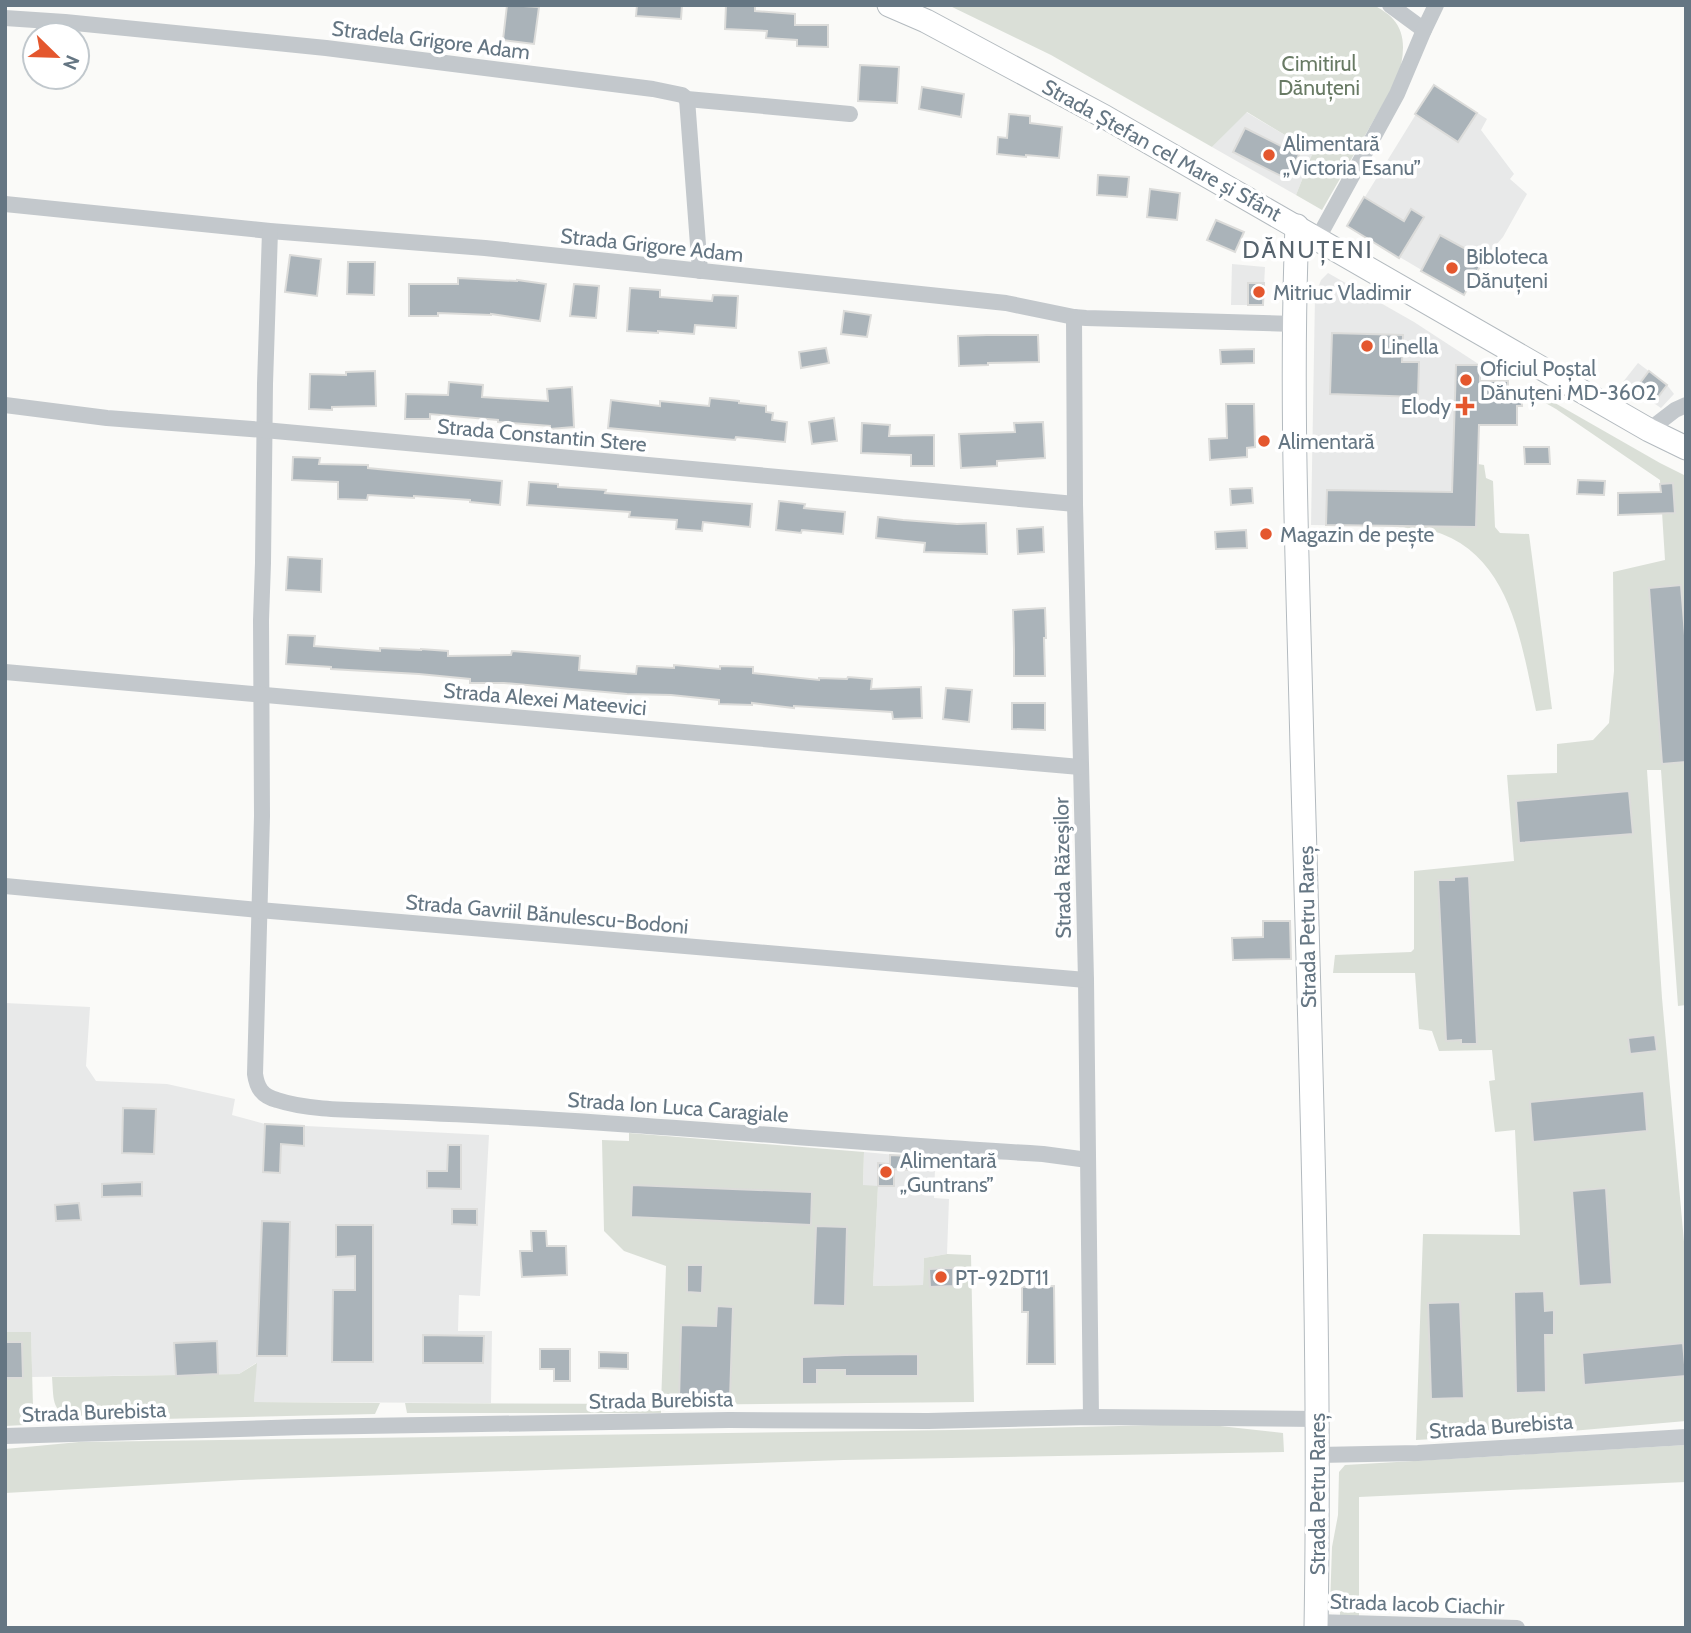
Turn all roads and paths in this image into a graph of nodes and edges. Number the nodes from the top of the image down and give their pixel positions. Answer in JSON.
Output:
{"nodes":[{"id":1,"x":889,"y":5,"type":"edge"},
{"id":2,"x":1390,"y":5,"type":"edge"},
{"id":3,"x":1436,"y":5,"type":"edge"},
{"id":4,"x":5,"y":18,"type":"edge"},
{"id":5,"x":1424,"y":30,"type":"junction"},
{"id":6,"x":688,"y":99,"type":"junction"},
{"id":7,"x":850,"y":114,"type":"dead end"},
{"id":8,"x":5,"y":204,"type":"edge"},
{"id":9,"x":1297,"y":226,"type":"junction"},
{"id":10,"x":270,"y":231,"type":"junction"},
{"id":11,"x":1318,"y":238,"type":"junction"},
{"id":12,"x":700,"y":271,"type":"junction"},
{"id":13,"x":1074,"y":317,"type":"junction"},
{"id":14,"x":1294,"y":324,"type":"junction"},
{"id":15,"x":5,"y":405,"type":"edge"},
{"id":16,"x":1686,"y":405,"type":"edge"},
{"id":17,"x":264,"y":430,"type":"junction"},
{"id":18,"x":1648,"y":430,"type":"junction"},
{"id":19,"x":1686,"y":448,"type":"edge"},
{"id":20,"x":1075,"y":504,"type":"junction"},
{"id":21,"x":5,"y":672,"type":"edge"},
{"id":22,"x":261,"y":695,"type":"junction"},
{"id":23,"x":1080,"y":767,"type":"junction"},
{"id":24,"x":5,"y":886,"type":"edge"},
{"id":25,"x":260,"y":910,"type":"junction"},
{"id":26,"x":1086,"y":979,"type":"junction"},
{"id":27,"x":1088,"y":1160,"type":"junction"},
{"id":28,"x":1091,"y":1417,"type":"junction"},
{"id":29,"x":1318,"y":1419,"type":"junction"},
{"id":30,"x":5,"y":1436,"type":"edge"},
{"id":31,"x":1686,"y":1437,"type":"edge"},
{"id":32,"x":1318,"y":1455,"type":"junction"},
{"id":33,"x":1316,"y":1625,"type":"edge"},
{"id":34,"x":1517,"y":1628,"type":"edge"}],
"edges":[{"from":1,"to":9,"type":"main road","name":"Strada Ștefan cel Mare și Sfânt"},
{"from":2,"to":5,"type":"street"},
{"from":3,"to":5,"type":"street"},
{"from":4,"to":6,"type":"street","name":"Stradela Grigore Adam"},
{"from":5,"to":11,"type":"street"},
{"from":6,"to":7,"type":"street","name":"Stradela Grigore Adam"},
{"from":6,"to":12,"type":"street"},
{"from":8,"to":10,"type":"street","name":"Strada Grigore Adam"},
{"from":9,"to":11,"type":"main road","name":"Strada Ștefan cel Mare și Sfânt"},
{"from":9,"to":14,"type":"main road","name":"Strada Petru Rareș"},
{"from":10,"to":12,"type":"street","name":"Strada Grigore Adam"},
{"from":10,"to":17,"type":"street"},
{"from":11,"to":18,"type":"main road","name":"Strada Ștefan cel Mare și Sfânt"},
{"from":12,"to":13,"type":"street","name":"Strada Grigore Adam"},
{"from":13,"to":14,"type":"street","name":"Strada Grigore Adam"},
{"from":13,"to":20,"type":"street","name":"Strada Răzeşilor"},
{"from":14,"to":29,"type":"main road","name":"Strada Petru Rareș"},
{"from":15,"to":17,"type":"street","name":"Strada Constantin Stere"},
{"from":16,"to":18,"type":"street"},
{"from":17,"to":20,"type":"street","name":"Strada Constantin Stere"},
{"from":17,"to":22,"type":"street"},
{"from":18,"to":19,"type":"main road","name":"Strada Ștefan cel Mare și Sfânt"},
{"from":20,"to":23,"type":"street","name":"Strada Răzeşilor"},
{"from":21,"to":22,"type":"street","name":"Strada Alexei Mateevici"},
{"from":22,"to":23,"type":"street","name":"Strada Alexei Mateevici"},
{"from":22,"to":25,"type":"street"},
{"from":23,"to":26,"type":"street","name":"Strada Răzeşilor"},
{"from":24,"to":25,"type":"street","name":"Strada Gavriil Bănulescu-Bodoni"},
{"from":25,"to":26,"type":"street","name":"Strada Gavriil Bănulescu-Bodoni"},
{"from":25,"to":27,"type":"street","name":"Strada Ion Luca Caragiale"},
{"from":26,"to":27,"type":"street","name":"Strada Răzeşilor"},
{"from":27,"to":28,"type":"street","name":"Strada Răzeşilor"},
{"from":28,"to":29,"type":"street","name":"Strada Burebista"},
{"from":28,"to":30,"type":"street","name":"Strada Burebista"},
{"from":29,"to":32,"type":"main road","name":"Strada Petru Rareș"},
{"from":31,"to":32,"type":"street","name":"Strada Burebista"},
{"from":32,"to":33,"type":"main road","name":"Strada Petru Rareș"},
{"from":33,"to":34,"type":"street","name":"Strada Iacob Ciachir"}]}
